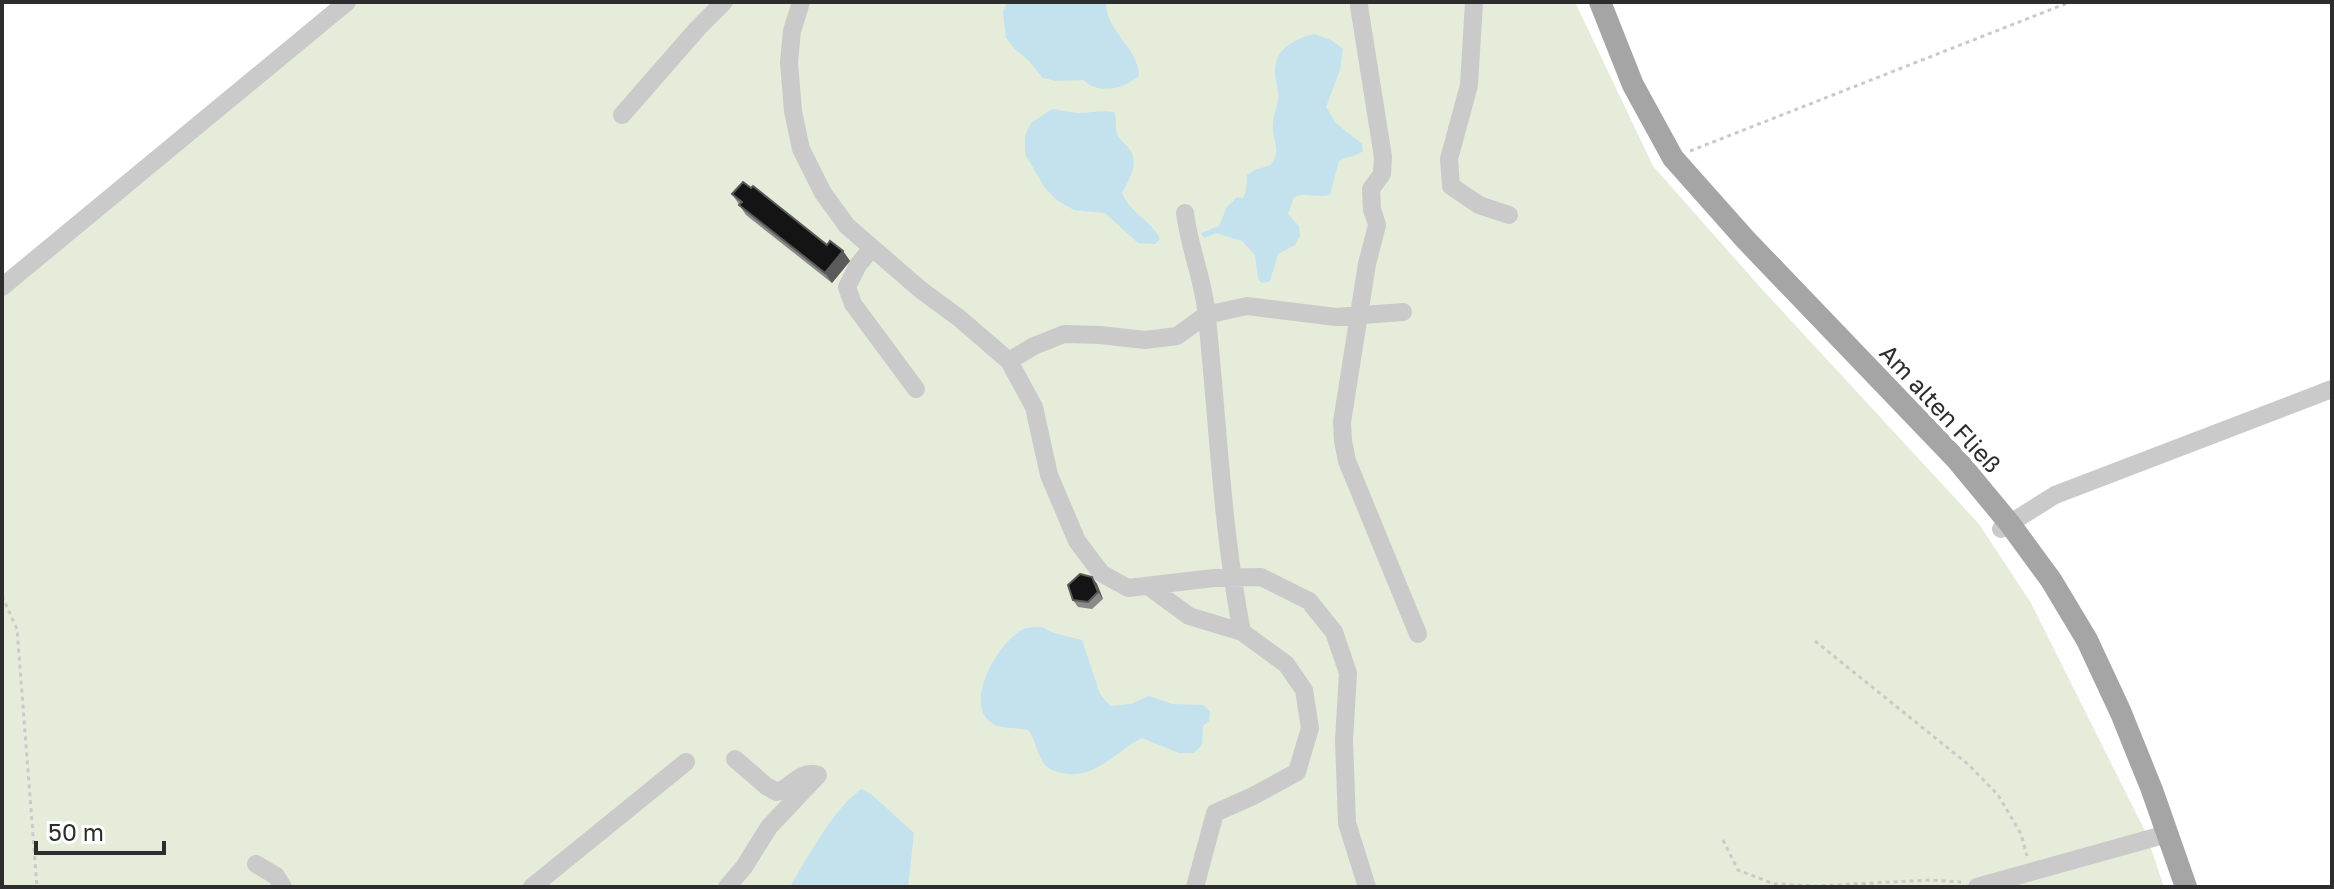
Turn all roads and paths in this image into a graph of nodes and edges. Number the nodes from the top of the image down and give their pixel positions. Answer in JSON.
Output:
{"nodes":[{"id":1,"x":347,"y":2,"type":"edge"},
{"id":2,"x":724,"y":2,"type":"edge"},
{"id":3,"x":801,"y":2,"type":"edge"},
{"id":4,"x":1474,"y":2,"type":"edge"},
{"id":5,"x":1600,"y":2,"type":"edge"},
{"id":6,"x":2070,"y":2,"type":"edge"},
{"id":7,"x":1359,"y":6,"type":"dead end"},
{"id":8,"x":622,"y":115,"type":"dead end"},
{"id":9,"x":1673,"y":158,"type":"junction"},
{"id":10,"x":1185,"y":213,"type":"dead end"},
{"id":11,"x":1509,"y":215,"type":"dead end"},
{"id":12,"x":872,"y":248,"type":"junction"},
{"id":13,"x":2,"y":287,"type":"edge"},
{"id":14,"x":1403,"y":312,"type":"dead end"},
{"id":15,"x":1206,"y":315,"type":"junction"},
{"id":16,"x":1359,"y":316,"type":"junction"},
{"id":17,"x":1009,"y":361,"type":"junction"},
{"id":18,"x":916,"y":389,"type":"dead end"},
{"id":19,"x":2332,"y":389,"type":"edge"},
{"id":20,"x":2006,"y":527,"type":"junction"},
{"id":21,"x":1231,"y":578,"type":"junction"},
{"id":22,"x":1148,"y":586,"type":"junction"},
{"id":23,"x":2,"y":596,"type":"edge"},
{"id":24,"x":1242,"y":632,"type":"junction"},
{"id":25,"x":1418,"y":634,"type":"dead end"},
{"id":26,"x":1815,"y":641,"type":"dead end"},
{"id":27,"x":735,"y":759,"type":"dead end"},
{"id":28,"x":686,"y":762,"type":"dead end"},
{"id":29,"x":2167,"y":834,"type":"junction"},
{"id":30,"x":1723,"y":840,"type":"dead end"},
{"id":31,"x":256,"y":864,"type":"dead end"},
{"id":32,"x":2031,"y":871,"type":"junction"},
{"id":33,"x":1982,"y":886,"type":"edge"},
{"id":34,"x":37,"y":887,"type":"edge"},
{"id":35,"x":283,"y":887,"type":"edge"},
{"id":36,"x":532,"y":887,"type":"edge"},
{"id":37,"x":727,"y":887,"type":"edge"},
{"id":38,"x":1195,"y":887,"type":"edge"},
{"id":39,"x":1367,"y":887,"type":"edge"},
{"id":40,"x":2186,"y":887,"type":"edge"}],
"edges":[{"from":1,"to":13,"type":"street"},
{"from":2,"to":8,"type":"street"},
{"from":3,"to":12,"type":"street"},
{"from":4,"to":11,"type":"street"},
{"from":5,"to":9,"type":"main road","name":"Am alten Fließ"},
{"from":6,"to":9,"type":"path"},
{"from":7,"to":16,"type":"street"},
{"from":9,"to":20,"type":"main road","name":"Am alten Fließ"},
{"from":10,"to":15,"type":"street"},
{"from":12,"to":17,"type":"street"},
{"from":12,"to":18,"type":"street"},
{"from":14,"to":16,"type":"street"},
{"from":15,"to":16,"type":"street"},
{"from":15,"to":17,"type":"street"},
{"from":15,"to":21,"type":"street"},
{"from":16,"to":25,"type":"street"},
{"from":17,"to":22,"type":"street"},
{"from":19,"to":20,"type":"street"},
{"from":20,"to":29,"type":"main road","name":"Am alten Fließ"},
{"from":21,"to":22,"type":"street"},
{"from":21,"to":24,"type":"street"},
{"from":21,"to":39,"type":"street"},
{"from":22,"to":24,"type":"street"},
{"from":23,"to":34,"type":"path"},
{"from":24,"to":38,"type":"street"},
{"from":26,"to":32,"type":"path"},
{"from":27,"to":37,"type":"street"},
{"from":28,"to":36,"type":"street"},
{"from":29,"to":32,"type":"street"},
{"from":29,"to":40,"type":"main road","name":"Am alten Fließ"},
{"from":30,"to":33,"type":"path"},
{"from":31,"to":35,"type":"street"},
{"from":32,"to":33,"type":"street"}]}
